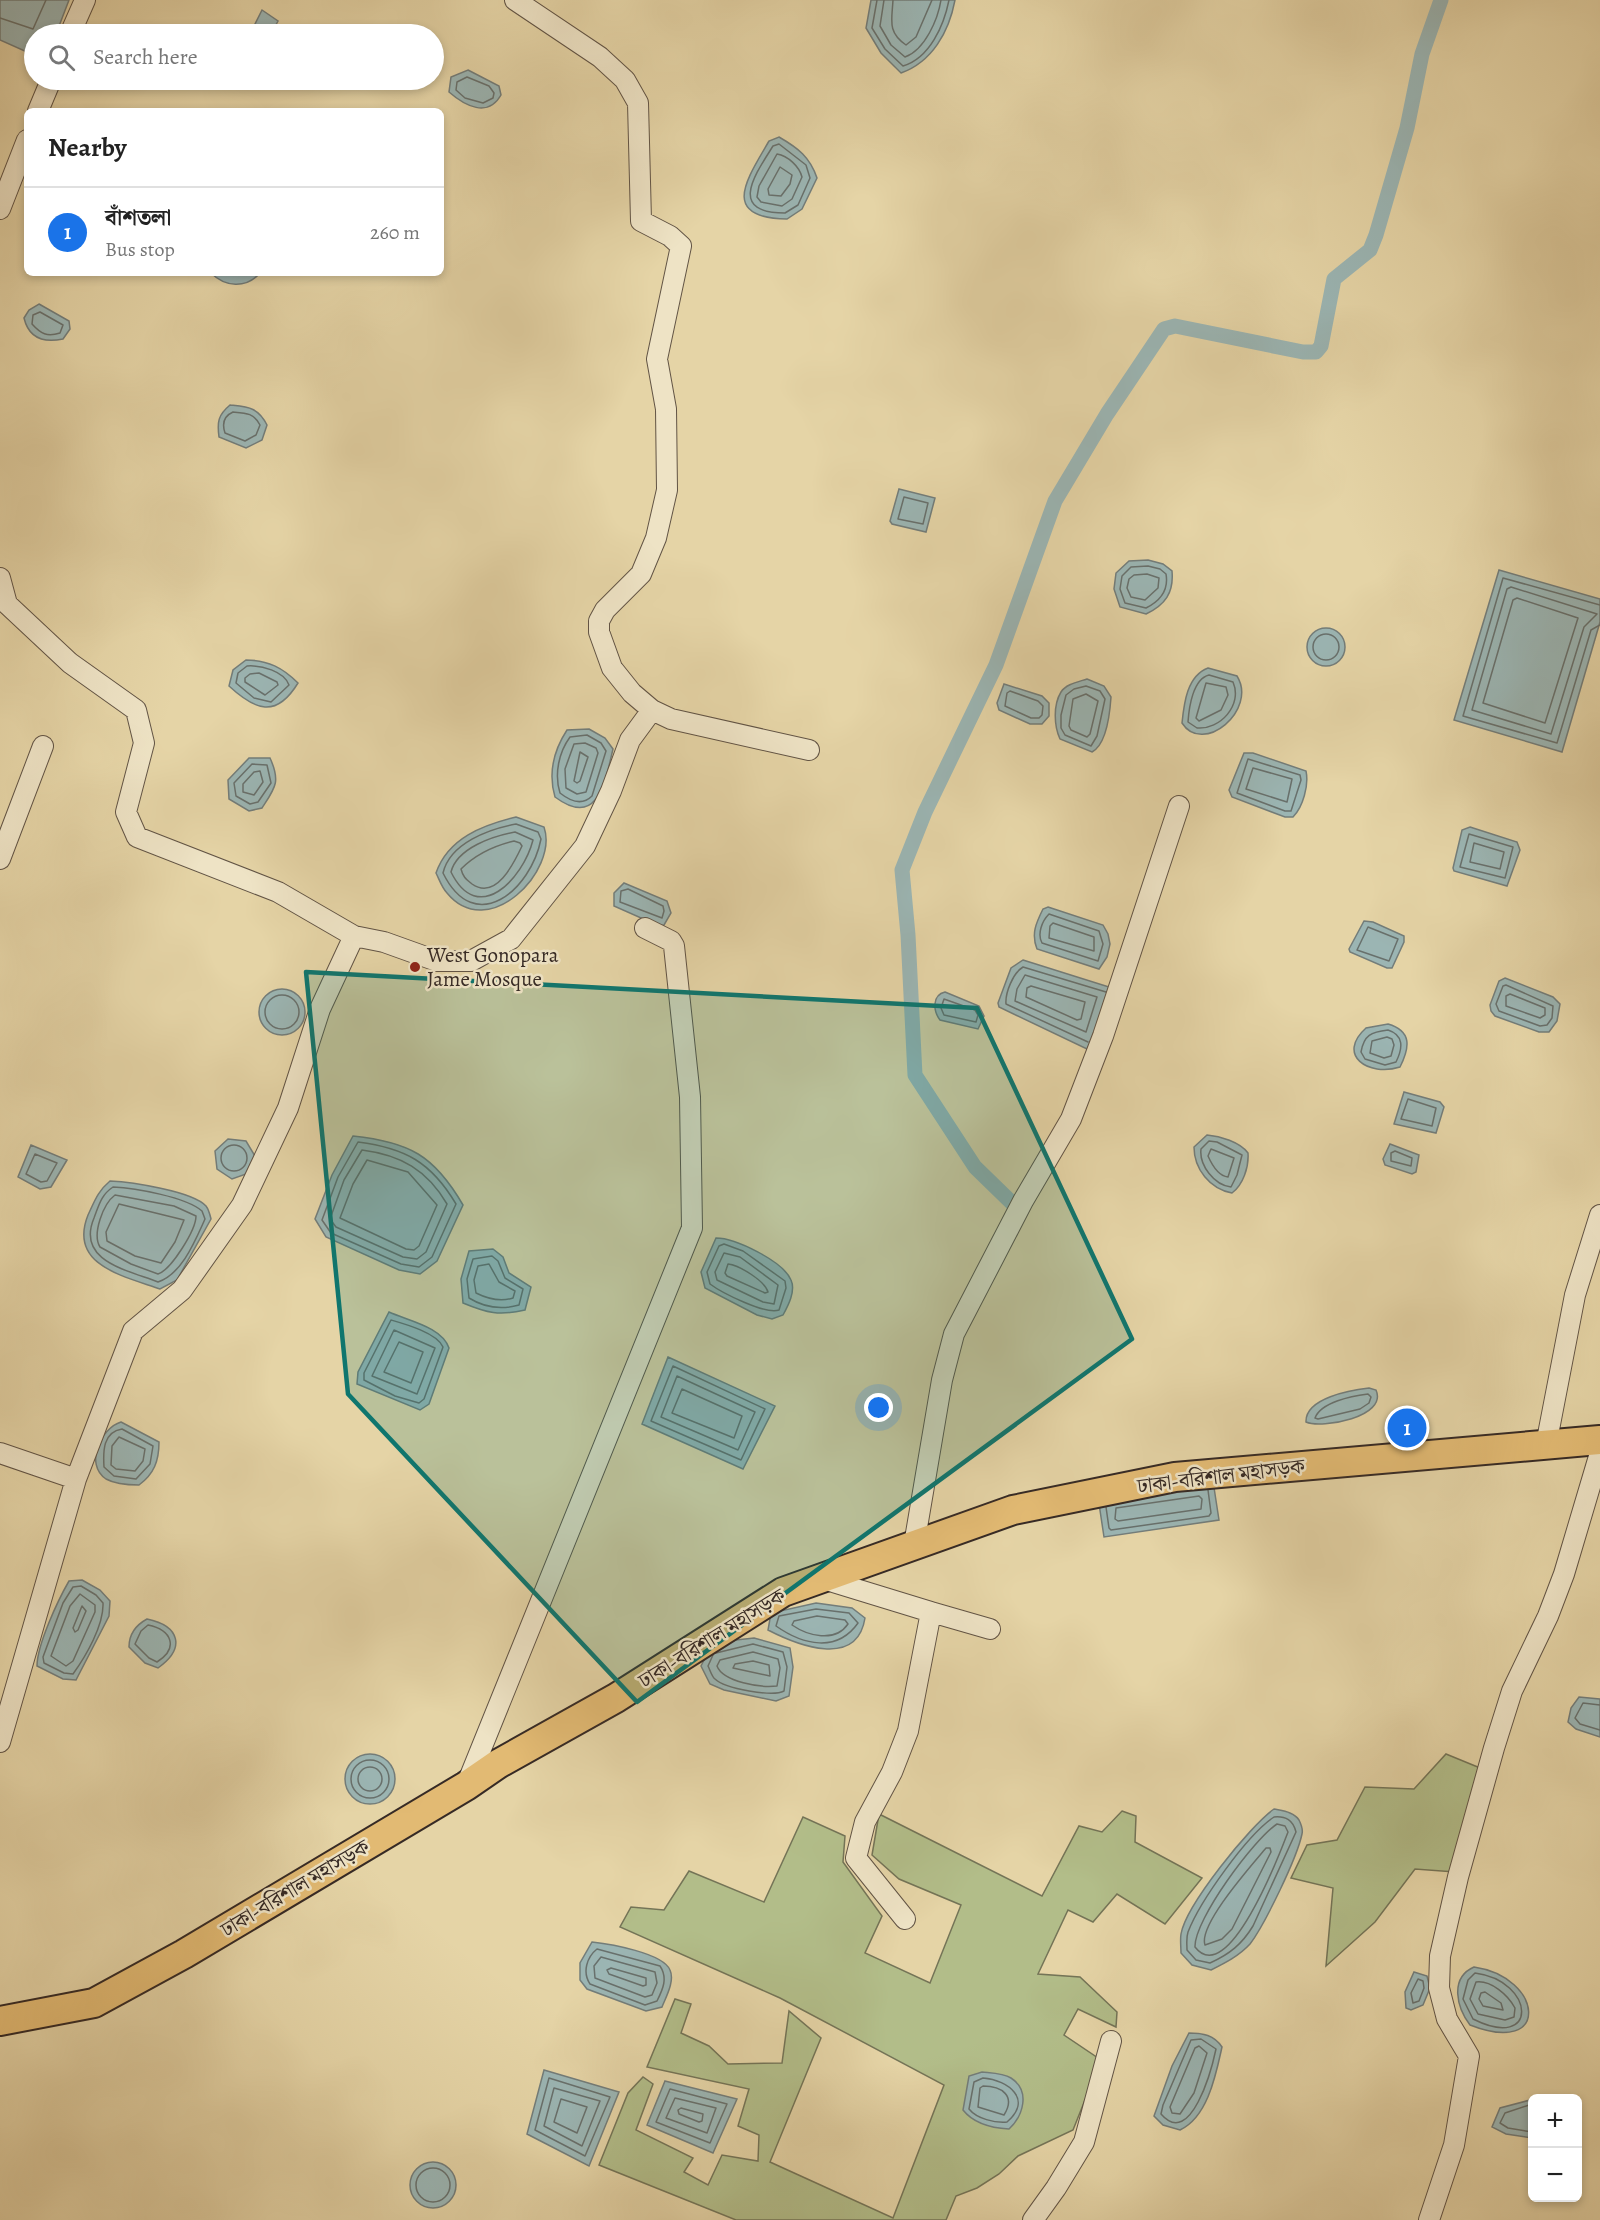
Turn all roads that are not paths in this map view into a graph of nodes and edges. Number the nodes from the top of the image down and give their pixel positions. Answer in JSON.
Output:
{"nodes":[{"id":1,"x":85,"y":0,"type":"edge"},
{"id":2,"x":515,"y":0,"type":"edge"},
{"id":3,"x":74,"y":24,"type":"edge"},
{"id":4,"x":47,"y":90,"type":"edge"},
{"id":5,"x":39,"y":108,"type":"edge"},
{"id":6,"x":24,"y":148,"type":"edge"},
{"id":7,"x":0,"y":209,"type":"edge"},
{"id":8,"x":0,"y":578,"type":"edge"},
{"id":9,"x":652,"y":710,"type":"junction"},
{"id":10,"x":43,"y":746,"type":"dead end"},
{"id":11,"x":810,"y":750,"type":"dead end"},
{"id":12,"x":1179,"y":806,"type":"dead end"},
{"id":13,"x":0,"y":859,"type":"edge"},
{"id":14,"x":645,"y":928,"type":"dead end"},
{"id":15,"x":354,"y":936,"type":"junction"},
{"id":16,"x":1600,"y":1215,"type":"edge"},
{"id":17,"x":1600,"y":1440,"type":"edge"},
{"id":18,"x":1546,"y":1445,"type":"junction"},
{"id":19,"x":0,"y":1453,"type":"edge"},
{"id":20,"x":1600,"y":1453,"type":"edge"},
{"id":21,"x":76,"y":1479,"type":"junction"},
{"id":22,"x":914,"y":1545,"type":"junction"},
{"id":23,"x":816,"y":1580,"type":"junction"},
{"id":24,"x":931,"y":1612,"type":"junction"},
{"id":25,"x":990,"y":1629,"type":"dead end"},
{"id":26,"x":0,"y":1742,"type":"edge"},
{"id":27,"x":466,"y":1786,"type":"junction"},
{"id":28,"x":905,"y":1919,"type":"dead end"},
{"id":29,"x":0,"y":2021,"type":"edge"},
{"id":30,"x":1111,"y":2041,"type":"dead end"},
{"id":31,"x":1033,"y":2220,"type":"edge"},
{"id":32,"x":1430,"y":2220,"type":"edge"}],
"edges":[{"from":1,"to":3,"type":"street"},
{"from":2,"to":9,"type":"street"},
{"from":4,"to":5,"type":"street"},
{"from":6,"to":7,"type":"street"},
{"from":8,"to":15,"type":"street"},
{"from":9,"to":11,"type":"street"},
{"from":9,"to":15,"type":"street"},
{"from":10,"to":13,"type":"street"},
{"from":12,"to":22,"type":"street"},
{"from":14,"to":27,"type":"street"},
{"from":15,"to":21,"type":"street"},
{"from":16,"to":18,"type":"street"},
{"from":17,"to":18,"type":"highway","name":"ঢাকা-বরিশাল মহাসড়ক"},
{"from":18,"to":22,"type":"highway","name":"ঢাকা-বরিশাল মহাসড়ক"},
{"from":19,"to":21,"type":"street"},
{"from":20,"to":32,"type":"street"},
{"from":21,"to":26,"type":"street"},
{"from":22,"to":23,"type":"highway","name":"ঢাকা-বরিশাল মহাসড়ক"},
{"from":23,"to":24,"type":"street"},
{"from":23,"to":27,"type":"highway","name":"ঢাকা-বরিশাল মহাসড়ক"},
{"from":24,"to":25,"type":"street"},
{"from":24,"to":28,"type":"street"},
{"from":27,"to":29,"type":"highway","name":"ঢাকা-বরিশাল মহাসড়ক"},
{"from":30,"to":31,"type":"street"}]}
